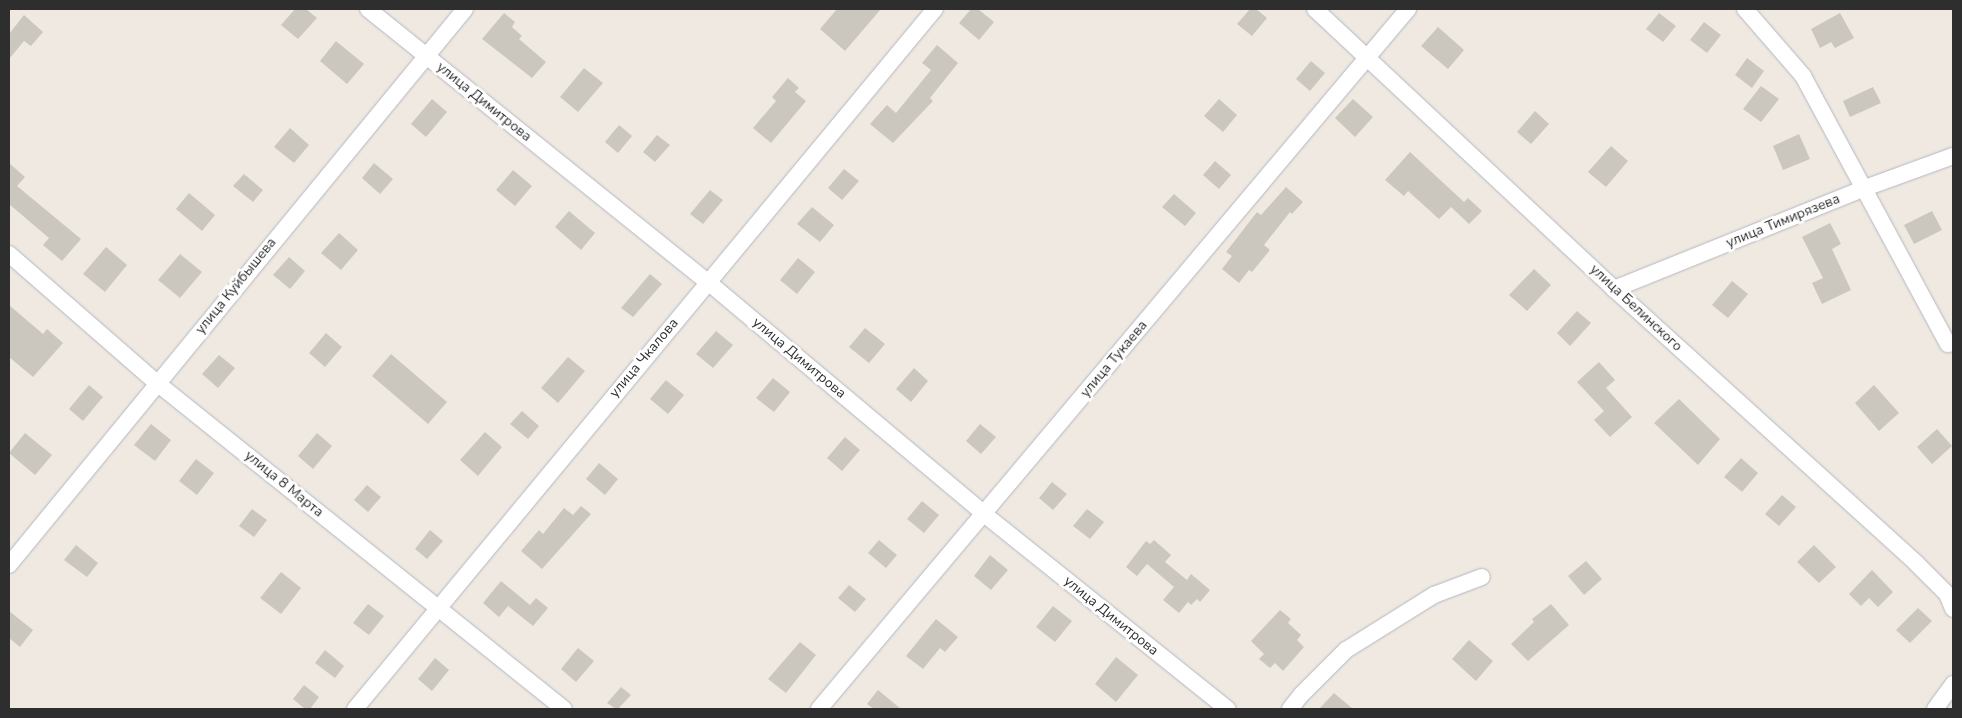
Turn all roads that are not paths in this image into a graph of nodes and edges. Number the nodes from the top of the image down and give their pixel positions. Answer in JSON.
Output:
{"nodes":[{"id":1,"x":368,"y":9,"type":"edge"},
{"id":2,"x":464,"y":9,"type":"edge"},
{"id":3,"x":935,"y":9,"type":"edge"},
{"id":4,"x":1315,"y":9,"type":"edge"},
{"id":5,"x":1408,"y":9,"type":"edge"},
{"id":6,"x":1745,"y":9,"type":"edge"},
{"id":7,"x":426,"y":55,"type":"junction"},
{"id":8,"x":1368,"y":57,"type":"junction"},
{"id":9,"x":1953,"y":156,"type":"edge"},
{"id":10,"x":1865,"y":188,"type":"junction"},
{"id":11,"x":9,"y":254,"type":"edge"},
{"id":12,"x":708,"y":282,"type":"junction"},
{"id":13,"x":1614,"y":289,"type":"junction"},
{"id":14,"x":1948,"y":344,"type":"dead end"},
{"id":15,"x":157,"y":383,"type":"junction"},
{"id":16,"x":984,"y":514,"type":"junction"},
{"id":17,"x":9,"y":565,"type":"edge"},
{"id":18,"x":1482,"y":577,"type":"dead end"},
{"id":19,"x":438,"y":607,"type":"junction"},
{"id":20,"x":1953,"y":610,"type":"edge"},
{"id":21,"x":1953,"y":684,"type":"edge"},
{"id":22,"x":355,"y":709,"type":"edge"},
{"id":23,"x":564,"y":709,"type":"edge"},
{"id":24,"x":819,"y":709,"type":"edge"},
{"id":25,"x":1227,"y":709,"type":"edge"},
{"id":26,"x":1290,"y":709,"type":"edge"},
{"id":27,"x":1935,"y":709,"type":"edge"}],
"edges":[{"from":1,"to":7,"type":"street","name":"улица Димитрова"},
{"from":2,"to":7,"type":"street","name":"улица Куйбышева"},
{"from":3,"to":12,"type":"street","name":"улица Чкалова"},
{"from":4,"to":8,"type":"street","name":"улица Белинского"},
{"from":5,"to":8,"type":"street","name":"улица Тукаева"},
{"from":6,"to":10,"type":"street"},
{"from":7,"to":12,"type":"street","name":"улица Димитрова"},
{"from":7,"to":15,"type":"street","name":"улица Куйбышева"},
{"from":8,"to":13,"type":"street","name":"улица Белинского"},
{"from":8,"to":16,"type":"street","name":"улица Тукаева"},
{"from":9,"to":10,"type":"street","name":"улица Тимирязева"},
{"from":10,"to":13,"type":"street","name":"улица Тимирязева"},
{"from":10,"to":14,"type":"street"},
{"from":11,"to":15,"type":"street","name":"улица 8 Марта"},
{"from":12,"to":16,"type":"street","name":"улица Димитрова"},
{"from":12,"to":19,"type":"street","name":"улица Чкалова"},
{"from":13,"to":20,"type":"street","name":"улица Белинского"},
{"from":15,"to":17,"type":"street","name":"улица Куйбышева"},
{"from":15,"to":19,"type":"street","name":"улица 8 Марта"},
{"from":16,"to":24,"type":"street","name":"улица Тукаева"},
{"from":16,"to":25,"type":"street","name":"улица Димитрова"},
{"from":18,"to":26,"type":"street"},
{"from":19,"to":22,"type":"street","name":"улица Чкалова"},
{"from":19,"to":23,"type":"street","name":"улица 8 Марта"},
{"from":21,"to":27,"type":"street"}]}
